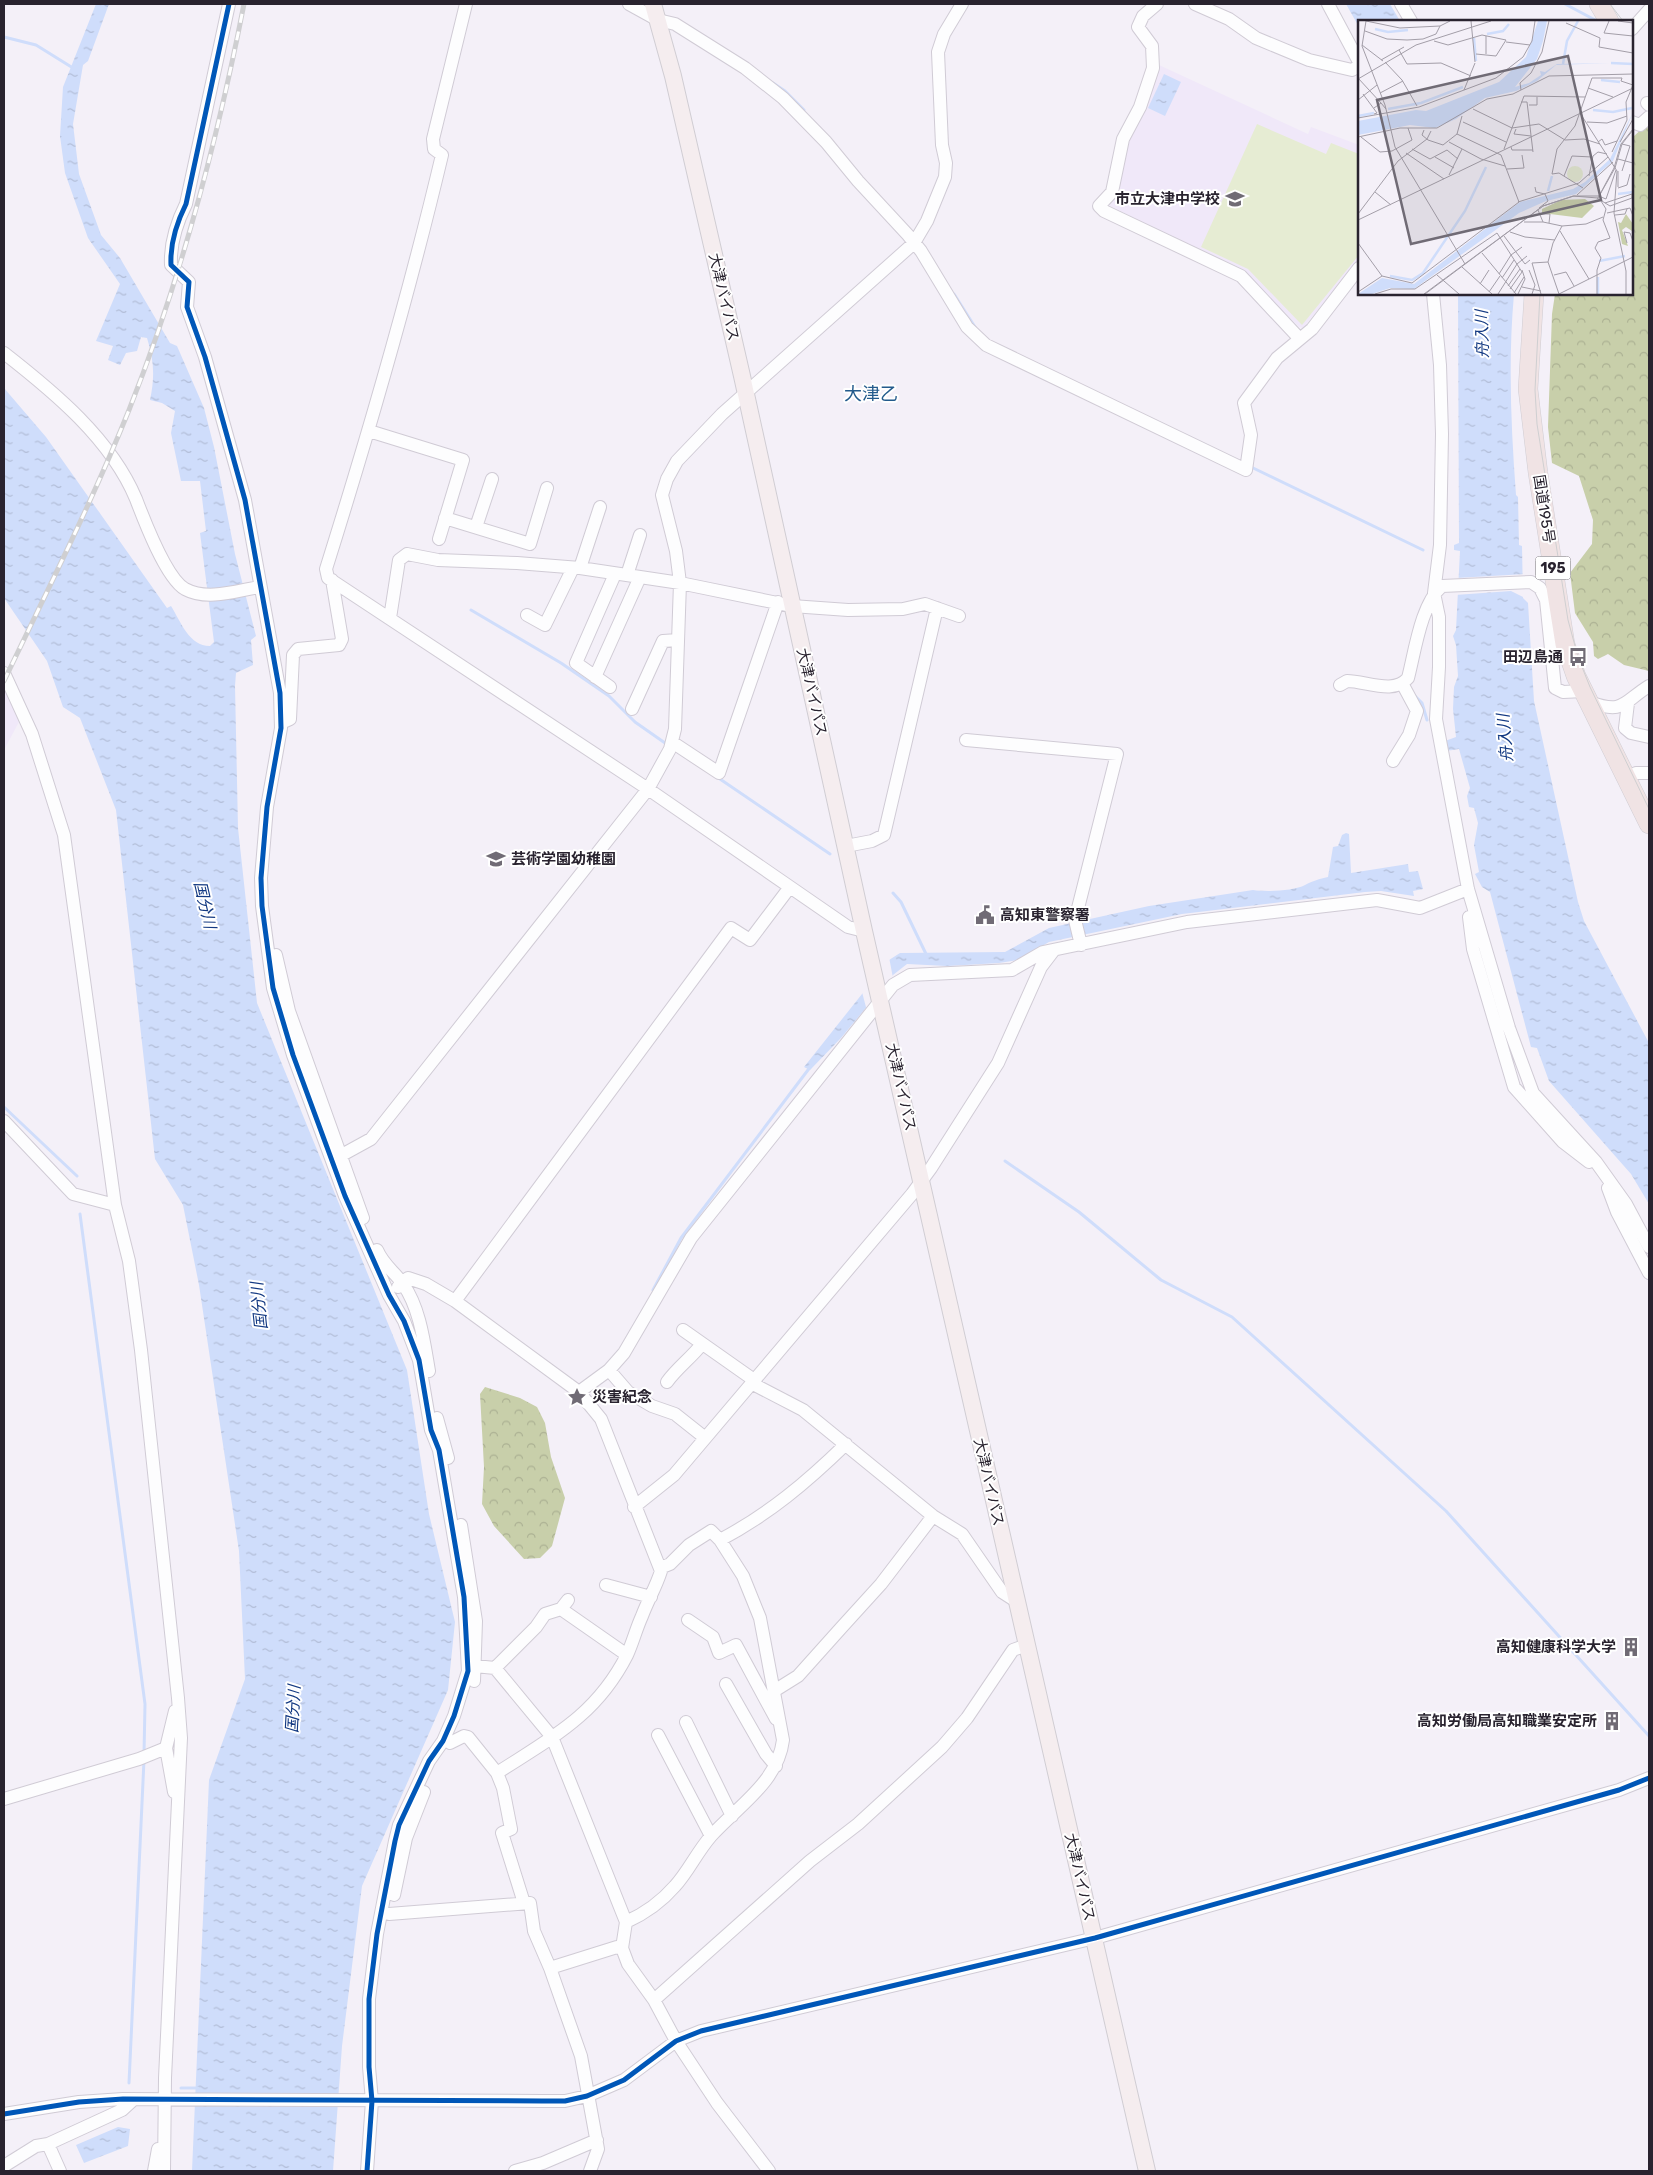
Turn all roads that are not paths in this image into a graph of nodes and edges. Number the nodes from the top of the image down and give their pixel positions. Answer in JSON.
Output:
{"nodes":[{"id":1,"x":229,"y":4,"type":"edge"},
{"id":2,"x":466,"y":4,"type":"edge"},
{"id":3,"x":629,"y":4,"type":"edge"},
{"id":4,"x":962,"y":4,"type":"edge"},
{"id":5,"x":1157,"y":4,"type":"edge"},
{"id":6,"x":1195,"y":4,"type":"edge"},
{"id":7,"x":1328,"y":4,"type":"edge"},
{"id":8,"x":1401,"y":4,"type":"edge"},
{"id":9,"x":1599,"y":4,"type":"edge"},
{"id":10,"x":656,"y":9,"type":"edge"},
{"id":11,"x":1649,"y":10,"type":"edge"},
{"id":12,"x":1410,"y":20,"type":"edge"},
{"id":13,"x":1608,"y":20,"type":"edge"},
{"id":14,"x":1633,"y":28,"type":"edge"},
{"id":15,"x":1358,"y":60,"type":"edge"},
{"id":16,"x":1358,"y":67,"type":"edge"},
{"id":17,"x":1649,"y":117,"type":"edge"},
{"id":18,"x":1633,"y":122,"type":"edge"},
{"id":19,"x":914,"y":243,"type":"junction"},
{"id":20,"x":1358,"y":269,"type":"edge"},
{"id":21,"x":1434,"y":295,"type":"edge"},
{"id":22,"x":1534,"y":295,"type":"edge"},
{"id":23,"x":1299,"y":338,"type":"junction"},
{"id":24,"x":4,"y":353,"type":"edge"},
{"id":25,"x":746,"y":394,"type":"junction"},
{"id":26,"x":369,"y":431,"type":"junction"},
{"id":27,"x":492,"y":479,"type":"dead end"},
{"id":28,"x":547,"y":488,"type":"dead end"},
{"id":29,"x":600,"y":507,"type":"dead end"},
{"id":30,"x":445,"y":518,"type":"junction"},
{"id":31,"x":476,"y":528,"type":"junction"},
{"id":32,"x":640,"y":535,"type":"dead end"},
{"id":33,"x":438,"y":539,"type":"dead end"},
{"id":34,"x":576,"y":568,"type":"junction"},
{"id":35,"x":621,"y":574,"type":"junction"},
{"id":36,"x":640,"y":578,"type":"junction"},
{"id":37,"x":332,"y":580,"type":"junction"},
{"id":38,"x":680,"y":584,"type":"junction"},
{"id":39,"x":256,"y":588,"type":"junction"},
{"id":40,"x":1438,"y":590,"type":"junction"},
{"id":41,"x":785,"y":604,"type":"junction"},
{"id":42,"x":938,"y":608,"type":"junction"},
{"id":43,"x":527,"y":615,"type":"dead end"},
{"id":44,"x":959,"y":616,"type":"dead end"},
{"id":45,"x":390,"y":618,"type":"junction"},
{"id":46,"x":678,"y":640,"type":"junction"},
{"id":47,"x":4,"y":673,"type":"edge"},
{"id":48,"x":595,"y":677,"type":"junction"},
{"id":49,"x":1340,"y":685,"type":"dead end"},
{"id":50,"x":1403,"y":685,"type":"junction"},
{"id":51,"x":1649,"y":686,"type":"edge"},
{"id":52,"x":610,"y":688,"type":"dead end"},
{"id":53,"x":1587,"y":696,"type":"junction"},
{"id":54,"x":1628,"y":703,"type":"junction"},
{"id":55,"x":632,"y":709,"type":"dead end"},
{"id":56,"x":281,"y":723,"type":"junction"},
{"id":57,"x":1627,"y":731,"type":"junction"},
{"id":58,"x":1649,"y":737,"type":"edge"},
{"id":59,"x":966,"y":740,"type":"dead end"},
{"id":60,"x":1609,"y":741,"type":"junction"},
{"id":61,"x":672,"y":742,"type":"junction"},
{"id":62,"x":1393,"y":760,"type":"dead end"},
{"id":63,"x":1649,"y":773,"type":"edge"},
{"id":64,"x":1627,"y":778,"type":"junction"},
{"id":65,"x":648,"y":789,"type":"junction"},
{"id":66,"x":1649,"y":824,"type":"edge"},
{"id":67,"x":846,"y":846,"type":"junction"},
{"id":68,"x":262,"y":861,"type":"junction"},
{"id":69,"x":790,"y":887,"type":"junction"},
{"id":70,"x":1468,"y":888,"type":"junction"},
{"id":71,"x":864,"y":931,"type":"junction"},
{"id":72,"x":1080,"y":941,"type":"junction"},
{"id":73,"x":1054,"y":950,"type":"junction"},
{"id":74,"x":881,"y":998,"type":"junction"},
{"id":75,"x":4,"y":1122,"type":"edge"},
{"id":76,"x":340,"y":1156,"type":"junction"},
{"id":77,"x":922,"y":1180,"type":"junction"},
{"id":78,"x":115,"y":1205,"type":"junction"},
{"id":79,"x":1649,"y":1247,"type":"edge"},
{"id":80,"x":1649,"y":1273,"type":"edge"},
{"id":81,"x":402,"y":1283,"type":"junction"},
{"id":82,"x":388,"y":1295,"type":"junction"},
{"id":83,"x":455,"y":1301,"type":"junction"},
{"id":84,"x":682,"y":1330,"type":"dead end"},
{"id":85,"x":702,"y":1344,"type":"junction"},
{"id":86,"x":609,"y":1370,"type":"junction"},
{"id":87,"x":667,"y":1382,"type":"dead end"},
{"id":88,"x":752,"y":1382,"type":"junction"},
{"id":89,"x":580,"y":1392,"type":"junction"},
{"id":90,"x":704,"y":1437,"type":"junction"},
{"id":91,"x":846,"y":1444,"type":"junction"},
{"id":92,"x":634,"y":1507,"type":"junction"},
{"id":93,"x":933,"y":1516,"type":"junction"},
{"id":94,"x":720,"y":1540,"type":"junction"},
{"id":95,"x":660,"y":1568,"type":"junction"},
{"id":96,"x":606,"y":1585,"type":"dead end"},
{"id":97,"x":651,"y":1598,"type":"junction"},
{"id":98,"x":1016,"y":1601,"type":"junction"},
{"id":99,"x":688,"y":1620,"type":"dead end"},
{"id":100,"x":1027,"y":1645,"type":"junction"},
{"id":101,"x":627,"y":1655,"type":"junction"},
{"id":102,"x":476,"y":1666,"type":"junction"},
{"id":103,"x":494,"y":1668,"type":"junction"},
{"id":104,"x":726,"y":1684,"type":"dead end"},
{"id":105,"x":774,"y":1691,"type":"junction"},
{"id":106,"x":178,"y":1698,"type":"junction"},
{"id":107,"x":686,"y":1722,"type":"dead end"},
{"id":108,"x":778,"y":1723,"type":"junction"},
{"id":109,"x":658,"y":1735,"type":"dead end"},
{"id":110,"x":552,"y":1737,"type":"junction"},
{"id":111,"x":450,"y":1743,"type":"junction"},
{"id":112,"x":161,"y":1750,"type":"junction"},
{"id":113,"x":776,"y":1766,"type":"junction"},
{"id":114,"x":496,"y":1773,"type":"junction"},
{"id":115,"x":1649,"y":1778,"type":"edge"},
{"id":116,"x":4,"y":1799,"type":"edge"},
{"id":117,"x":178,"y":1815,"type":"junction"},
{"id":118,"x":732,"y":1816,"type":"junction"},
{"id":119,"x":711,"y":1836,"type":"junction"},
{"id":120,"x":524,"y":1903,"type":"junction"},
{"id":121,"x":389,"y":1914,"type":"junction"},
{"id":122,"x":626,"y":1922,"type":"junction"},
{"id":123,"x":382,"y":1931,"type":"junction"},
{"id":124,"x":1095,"y":1938,"type":"junction"},
{"id":125,"x":622,"y":1948,"type":"junction"},
{"id":126,"x":550,"y":1968,"type":"junction"},
{"id":127,"x":654,"y":2000,"type":"junction"},
{"id":128,"x":676,"y":2041,"type":"junction"},
{"id":129,"x":369,"y":2096,"type":"junction"},
{"id":130,"x":587,"y":2096,"type":"junction"},
{"id":131,"x":169,"y":2098,"type":"junction"},
{"id":132,"x":134,"y":2099,"type":"junction"},
{"id":133,"x":4,"y":2114,"type":"edge"},
{"id":134,"x":164,"y":2132,"type":"junction"},
{"id":135,"x":596,"y":2140,"type":"junction"},
{"id":136,"x":48,"y":2144,"type":"junction"},
{"id":137,"x":4,"y":2166,"type":"edge"},
{"id":138,"x":60,"y":2171,"type":"edge"},
{"id":139,"x":154,"y":2171,"type":"edge"},
{"id":140,"x":164,"y":2171,"type":"edge"},
{"id":141,"x":369,"y":2171,"type":"edge"},
{"id":142,"x":515,"y":2171,"type":"edge"},
{"id":143,"x":590,"y":2171,"type":"edge"},
{"id":144,"x":769,"y":2171,"type":"edge"},
{"id":145,"x":1147,"y":2171,"type":"edge"}],
"edges":[{"from":1,"to":39,"type":"street"},
{"from":2,"to":26,"type":"street"},
{"from":3,"to":10,"type":"street"},
{"from":4,"to":19,"type":"street"},
{"from":5,"to":23,"type":"street"},
{"from":6,"to":16,"type":"street"},
{"from":7,"to":15,"type":"street"},
{"from":8,"to":12,"type":"street"},
{"from":9,"to":13,"type":"highway"},
{"from":10,"to":19,"type":"street"},
{"from":10,"to":25,"type":"main road","name":"大津バイパス"},
{"from":11,"to":14,"type":"street"},
{"from":17,"to":18,"type":"street"},
{"from":19,"to":23,"type":"street"},
{"from":19,"to":25,"type":"street"},
{"from":20,"to":23,"type":"street"},
{"from":21,"to":40,"type":"street"},
{"from":22,"to":53,"type":"highway","name":"国道195号","number":"195"},
{"from":24,"to":39,"type":"street"},
{"from":25,"to":38,"type":"street"},
{"from":25,"to":41,"type":"main road","name":"大津バイパス"},
{"from":26,"to":30,"type":"street"},
{"from":26,"to":37,"type":"street"},
{"from":27,"to":31,"type":"street"},
{"from":28,"to":31,"type":"street"},
{"from":29,"to":34,"type":"street"},
{"from":30,"to":31,"type":"street"},
{"from":30,"to":33,"type":"street"},
{"from":32,"to":35,"type":"street"},
{"from":34,"to":35,"type":"street"},
{"from":34,"to":43,"type":"street"},
{"from":34,"to":45,"type":"street"},
{"from":35,"to":36,"type":"street"},
{"from":35,"to":48,"type":"street"},
{"from":36,"to":38,"type":"street"},
{"from":36,"to":48,"type":"street"},
{"from":37,"to":45,"type":"street"},
{"from":37,"to":56,"type":"street"},
{"from":38,"to":41,"type":"street"},
{"from":38,"to":46,"type":"street"},
{"from":39,"to":56,"type":"street"},
{"from":40,"to":50,"type":"street"},
{"from":40,"to":53,"type":"street"},
{"from":40,"to":70,"type":"street"},
{"from":41,"to":42,"type":"street"},
{"from":41,"to":61,"type":"street"},
{"from":41,"to":67,"type":"main road","name":"大津バイパス"},
{"from":42,"to":44,"type":"street"},
{"from":42,"to":67,"type":"street"},
{"from":45,"to":65,"type":"street"},
{"from":46,"to":55,"type":"street"},
{"from":46,"to":61,"type":"street"},
{"from":47,"to":78,"type":"street"},
{"from":48,"to":52,"type":"street"},
{"from":49,"to":50,"type":"street"},
{"from":50,"to":62,"type":"street"},
{"from":51,"to":54,"type":"street"},
{"from":53,"to":54,"type":"street"},
{"from":53,"to":60,"type":"highway","name":"国道195号","number":"195"},
{"from":54,"to":57,"type":"street"},
{"from":56,"to":68,"type":"street"},
{"from":57,"to":58,"type":"street"},
{"from":57,"to":60,"type":"street"},
{"from":59,"to":72,"type":"street"},
{"from":60,"to":64,"type":"highway","name":"国道195号","number":"195"},
{"from":61,"to":65,"type":"street"},
{"from":63,"to":64,"type":"street"},
{"from":64,"to":66,"type":"highway","name":"国道195号","number":"195"},
{"from":65,"to":69,"type":"street"},
{"from":65,"to":76,"type":"street"},
{"from":67,"to":71,"type":"main road","name":"大津バイパス"},
{"from":68,"to":76,"type":"street"},
{"from":68,"to":82,"type":"street"},
{"from":69,"to":71,"type":"street"},
{"from":69,"to":83,"type":"street"},
{"from":70,"to":72,"type":"street"},
{"from":70,"to":79,"type":"street"},
{"from":70,"to":80,"type":"street"},
{"from":71,"to":74,"type":"main road","name":"大津バイパス"},
{"from":72,"to":73,"type":"street"},
{"from":73,"to":74,"type":"street"},
{"from":73,"to":77,"type":"street"},
{"from":74,"to":77,"type":"main road","name":"大津バイパス"},
{"from":74,"to":86,"type":"street"},
{"from":75,"to":78,"type":"street"},
{"from":76,"to":81,"type":"street"},
{"from":77,"to":88,"type":"street"},
{"from":77,"to":98,"type":"main road","name":"大津バイパス"},
{"from":78,"to":106,"type":"street"},
{"from":81,"to":82,"type":"street"},
{"from":81,"to":83,"type":"street"},
{"from":81,"to":102,"type":"street"},
{"from":82,"to":123,"type":"street"},
{"from":83,"to":89,"type":"street"},
{"from":84,"to":85,"type":"street"},
{"from":85,"to":87,"type":"street"},
{"from":85,"to":88,"type":"street"},
{"from":86,"to":89,"type":"street"},
{"from":86,"to":90,"type":"street"},
{"from":88,"to":90,"type":"street"},
{"from":88,"to":91,"type":"street"},
{"from":89,"to":92,"type":"street"},
{"from":90,"to":92,"type":"street"},
{"from":91,"to":93,"type":"street"},
{"from":91,"to":94,"type":"street"},
{"from":92,"to":95,"type":"street"},
{"from":93,"to":98,"type":"street"},
{"from":93,"to":105,"type":"street"},
{"from":94,"to":95,"type":"street"},
{"from":94,"to":105,"type":"street"},
{"from":95,"to":97,"type":"street"},
{"from":96,"to":97,"type":"street"},
{"from":97,"to":101,"type":"street"},
{"from":98,"to":100,"type":"main road","name":"大津バイパス"},
{"from":99,"to":108,"type":"street"},
{"from":100,"to":124,"type":"main road","name":"大津バイパス"},
{"from":100,"to":127,"type":"street"},
{"from":101,"to":103,"type":"street"},
{"from":101,"to":110,"type":"street"},
{"from":102,"to":103,"type":"street"},
{"from":102,"to":111,"type":"street"},
{"from":103,"to":110,"type":"street"},
{"from":104,"to":113,"type":"street"},
{"from":105,"to":108,"type":"street"},
{"from":106,"to":112,"type":"street"},
{"from":106,"to":117,"type":"street"},
{"from":107,"to":118,"type":"street"},
{"from":108,"to":113,"type":"street"},
{"from":109,"to":119,"type":"street"},
{"from":110,"to":114,"type":"street"},
{"from":110,"to":122,"type":"street"},
{"from":111,"to":114,"type":"street"},
{"from":111,"to":121,"type":"street"},
{"from":112,"to":116,"type":"street"},
{"from":112,"to":117,"type":"street"},
{"from":113,"to":118,"type":"street"},
{"from":114,"to":120,"type":"street"},
{"from":115,"to":124,"type":"street"},
{"from":117,"to":131,"type":"street"},
{"from":118,"to":119,"type":"street"},
{"from":119,"to":122,"type":"street"},
{"from":120,"to":121,"type":"street"},
{"from":120,"to":126,"type":"street"},
{"from":121,"to":123,"type":"street"},
{"from":122,"to":125,"type":"street"},
{"from":123,"to":129,"type":"street"},
{"from":124,"to":128,"type":"street"},
{"from":124,"to":145,"type":"main road","name":"大津バイパス"},
{"from":125,"to":126,"type":"street"},
{"from":125,"to":127,"type":"street"},
{"from":126,"to":130,"type":"street"},
{"from":127,"to":128,"type":"street"},
{"from":128,"to":130,"type":"street"},
{"from":128,"to":144,"type":"street"},
{"from":129,"to":130,"type":"street"},
{"from":129,"to":131,"type":"street"},
{"from":129,"to":141,"type":"street"},
{"from":130,"to":135,"type":"street"},
{"from":131,"to":132,"type":"street"},
{"from":131,"to":134,"type":"street"},
{"from":132,"to":133,"type":"street"},
{"from":132,"to":136,"type":"street"},
{"from":134,"to":139,"type":"street"},
{"from":134,"to":140,"type":"street"},
{"from":135,"to":142,"type":"street"},
{"from":135,"to":143,"type":"street"},
{"from":136,"to":137,"type":"street"},
{"from":136,"to":138,"type":"street"}]}
